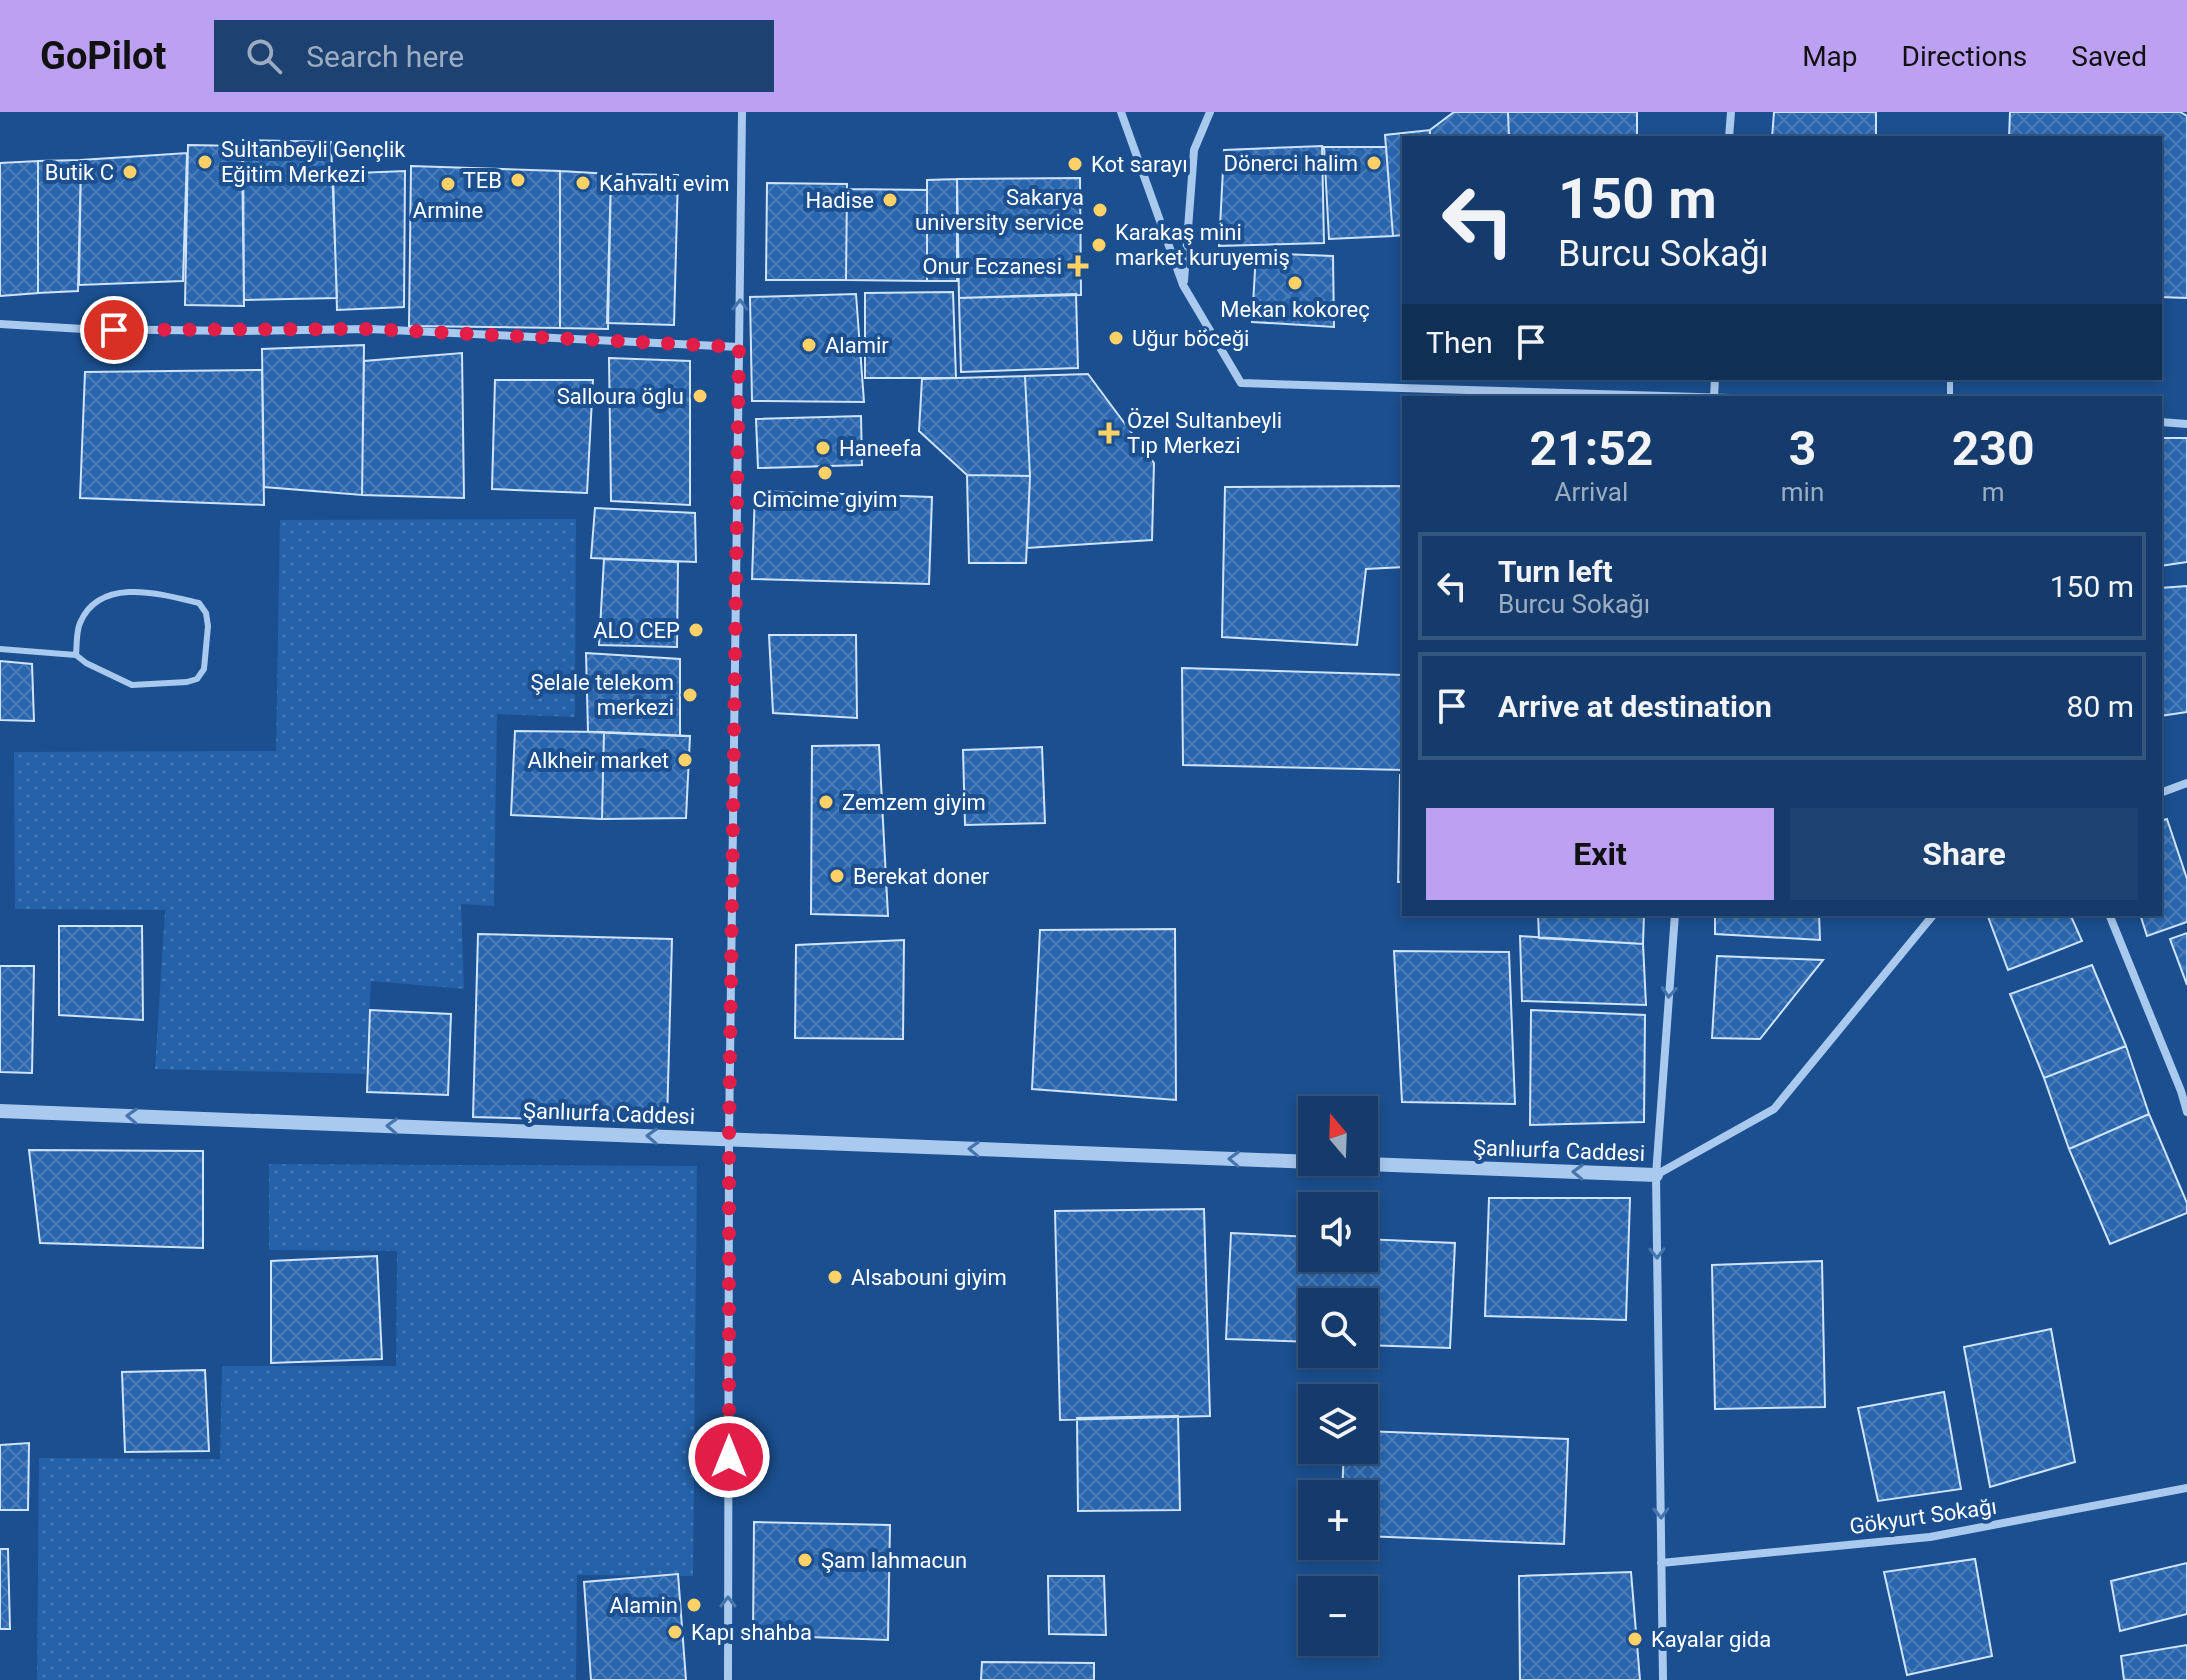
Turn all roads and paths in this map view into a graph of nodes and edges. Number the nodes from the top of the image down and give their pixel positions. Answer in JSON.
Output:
{"nodes":[{"id":1,"x":742,"y":112,"type":"edge"},
{"id":2,"x":1121,"y":112,"type":"edge"},
{"id":3,"x":1210,"y":112,"type":"edge"},
{"id":4,"x":1731,"y":112,"type":"edge"},
{"id":5,"x":1729,"y":136,"type":"edge"},
{"id":6,"x":1183,"y":285,"type":"junction"},
{"id":7,"x":0,"y":324,"type":"edge"},
{"id":8,"x":739,"y":347,"type":"junction"},
{"id":9,"x":1651,"y":396,"type":"edge"},
{"id":10,"x":2162,"y":422,"type":"edge"},
{"id":11,"x":2187,"y":424,"type":"edge"},
{"id":12,"x":0,"y":649,"type":"edge"},
{"id":13,"x":76,"y":655,"type":"junction"},
{"id":14,"x":2187,"y":783,"type":"edge"},
{"id":15,"x":2162,"y":792,"type":"edge"},
{"id":16,"x":1675,"y":916,"type":"edge"},
{"id":17,"x":1932,"y":916,"type":"edge"},
{"id":18,"x":2110,"y":916,"type":"edge"},
{"id":19,"x":0,"y":1111,"type":"edge"},
{"id":20,"x":2187,"y":1112,"type":"edge"},
{"id":21,"x":729,"y":1139,"type":"junction"},
{"id":22,"x":1298,"y":1161,"type":"edge"},
{"id":23,"x":1378,"y":1164,"type":"edge"},
{"id":24,"x":1656,"y":1175,"type":"junction"},
{"id":25,"x":2187,"y":1488,"type":"edge"},
{"id":26,"x":1661,"y":1563,"type":"junction"},
{"id":27,"x":728,"y":1680,"type":"edge"},
{"id":28,"x":1663,"y":1680,"type":"edge"}],
"edges":[{"from":8,"to":1,"type":"street","one_way":true},
{"from":2,"to":6,"type":"street"},
{"from":3,"to":6,"type":"street"},
{"from":4,"to":5,"type":"street"},
{"from":6,"to":9,"type":"street"},
{"from":7,"to":8,"type":"street"},
{"from":8,"to":21,"type":"street"},
{"from":10,"to":11,"type":"street"},
{"from":12,"to":13,"type":"lane"},
{"from":13,"to":13,"type":"lane"},
{"from":14,"to":15,"type":"street"},
{"from":16,"to":24,"type":"street","one_way":true},
{"from":17,"to":24,"type":"street","name":"Şanlıurfa Caddesi"},
{"from":18,"to":20,"type":"street"},
{"from":21,"to":19,"type":"street","name":"Şanlıurfa Caddesi","one_way":true},
{"from":22,"to":21,"type":"street","name":"Şanlıurfa Caddesi","one_way":true},
{"from":27,"to":21,"type":"street","one_way":true},
{"from":24,"to":23,"type":"street","name":"Şanlıurfa Caddesi","one_way":true},
{"from":24,"to":26,"type":"street","one_way":true},
{"from":25,"to":26,"type":"street","name":"Gökyurt Sokağı"},
{"from":26,"to":28,"type":"street"}]}
